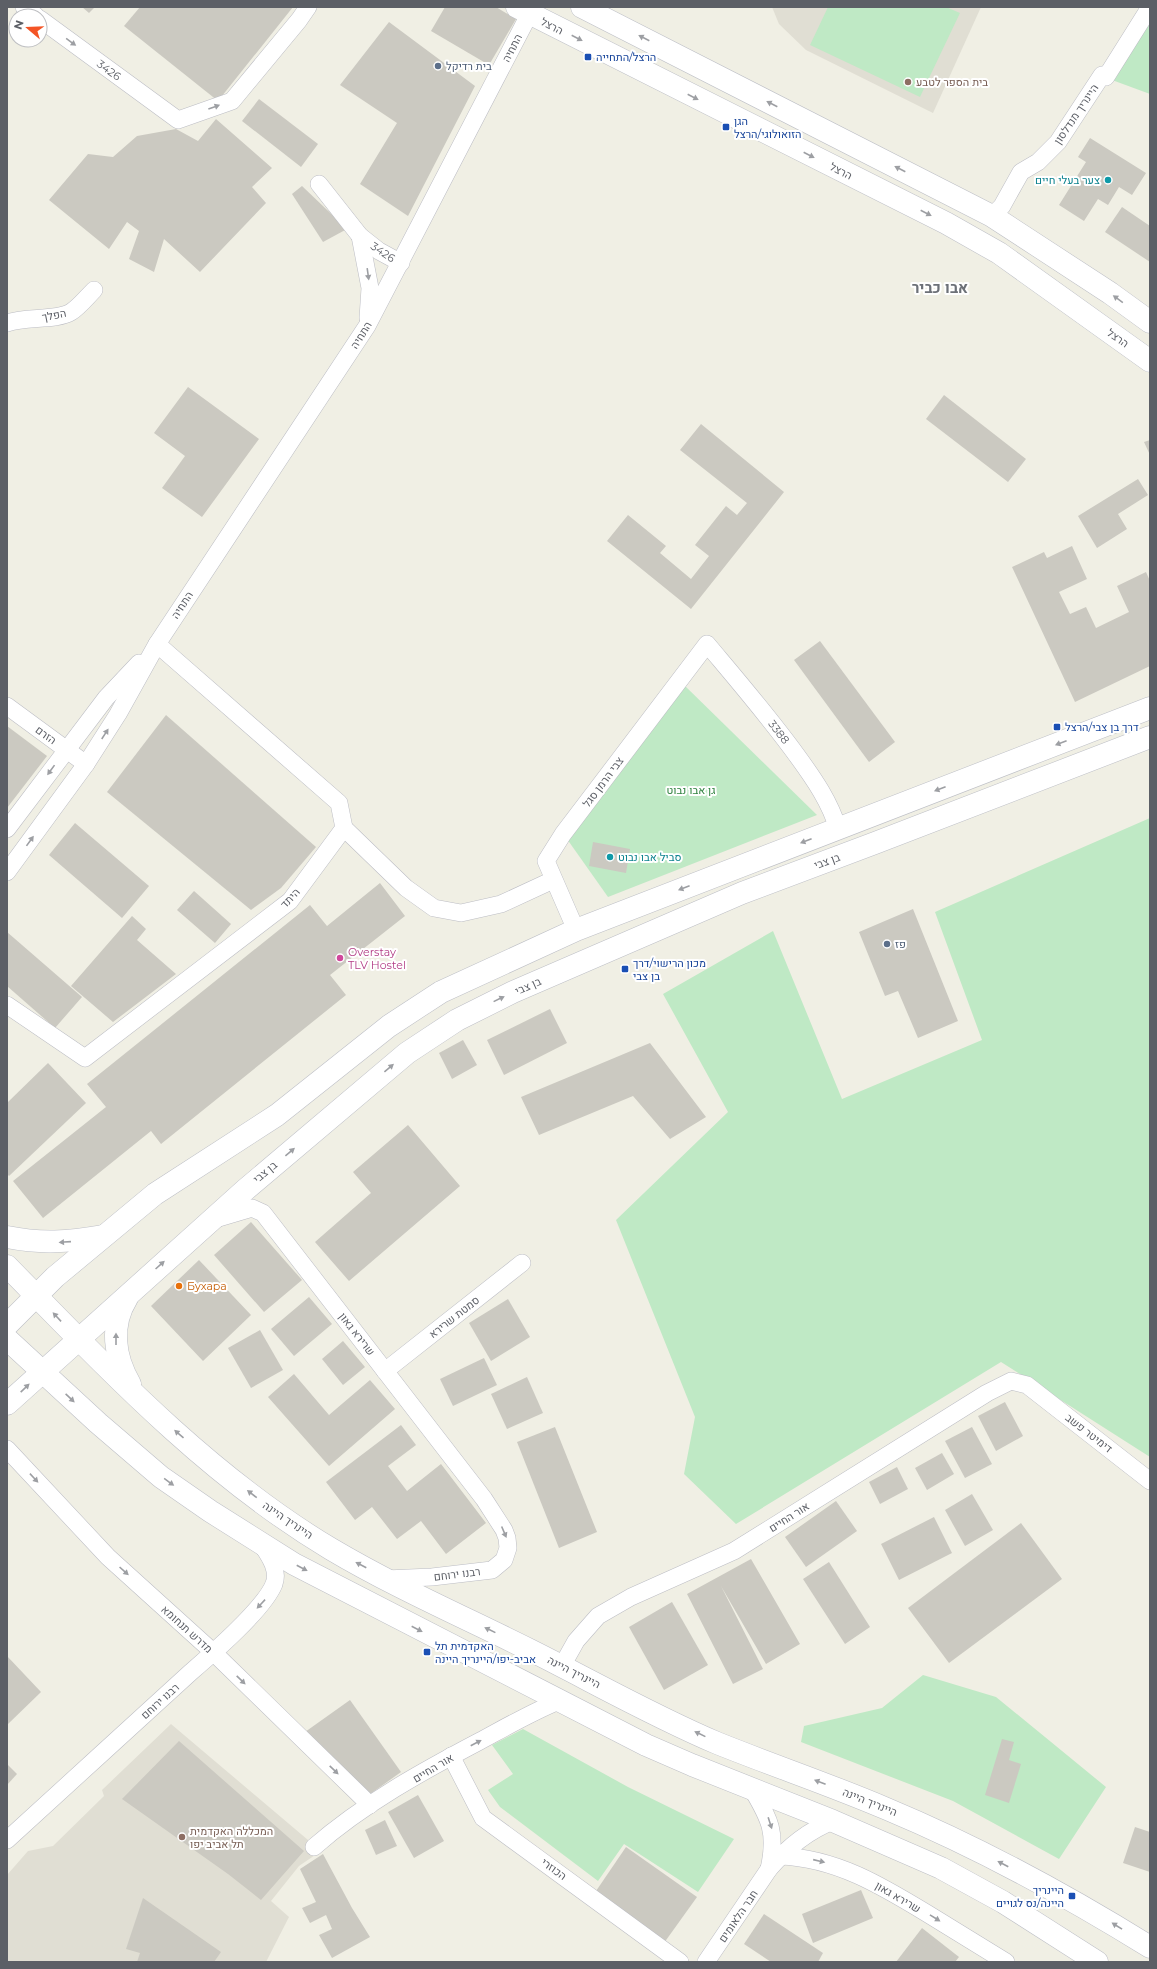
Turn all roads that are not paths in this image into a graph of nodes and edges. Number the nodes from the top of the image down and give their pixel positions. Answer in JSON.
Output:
{"nodes":[{"id":1,"x":308,"y":7,"type":"edge"},
{"id":2,"x":582,"y":7,"type":"edge"},
{"id":3,"x":1150,"y":7,"type":"edge"},
{"id":4,"x":527,"y":10,"type":"edge"},
{"id":5,"x":48,"y":25,"type":"edge"},
{"id":6,"x":319,"y":184,"type":"dead end"},
{"id":7,"x":992,"y":216,"type":"junction"},
{"id":8,"x":951,"y":226,"type":"junction"},
{"id":9,"x":360,"y":236,"type":"junction"},
{"id":10,"x":1032,"y":242,"type":"junction"},
{"id":11,"x":999,"y":253,"type":"junction"},
{"id":12,"x":401,"y":263,"type":"junction"},
{"id":13,"x":94,"y":290,"type":"dead end"},
{"id":14,"x":1150,"y":322,"type":"edge"},
{"id":15,"x":7,"y":323,"type":"edge"},
{"id":16,"x":367,"y":326,"type":"junction"},
{"id":17,"x":1150,"y":361,"type":"edge"},
{"id":18,"x":157,"y":644,"type":"junction"},
{"id":19,"x":707,"y":644,"type":"joint"},
{"id":20,"x":7,"y":706,"type":"edge"},
{"id":21,"x":1150,"y":708,"type":"edge"},
{"id":22,"x":1150,"y":736,"type":"edge"},
{"id":23,"x":66,"y":749,"type":"junction"},
{"id":24,"x":86,"y":764,"type":"junction"},
{"id":25,"x":344,"y":828,"type":"junction"},
{"id":26,"x":7,"y":829,"type":"edge"},
{"id":27,"x":838,"y":829,"type":"junction"},
{"id":28,"x":7,"y":872,"type":"edge"},
{"id":29,"x":553,"y":880,"type":"junction"},
{"id":30,"x":576,"y":930,"type":"junction"},
{"id":31,"x":7,"y":1005,"type":"edge"},
{"id":32,"x":211,"y":1220,"type":"junction"},
{"id":33,"x":103,"y":1236,"type":"junction"},
{"id":34,"x":7,"y":1237,"type":"edge"},
{"id":35,"x":522,"y":1263,"type":"dead end"},
{"id":36,"x":7,"y":1266,"type":"edge"},
{"id":37,"x":132,"y":1292,"type":"junction"},
{"id":38,"x":36,"y":1295,"type":"junction"},
{"id":39,"x":7,"y":1325,"type":"edge"},
{"id":40,"x":7,"y":1339,"type":"edge"},
{"id":41,"x":77,"y":1339,"type":"junction"},
{"id":42,"x":42,"y":1371,"type":"junction"},
{"id":43,"x":385,"y":1372,"type":"junction"},
{"id":44,"x":1027,"y":1385,"type":"joint"},
{"id":45,"x":140,"y":1400,"type":"junction"},
{"id":46,"x":7,"y":1404,"type":"edge"},
{"id":47,"x":7,"y":1449,"type":"edge"},
{"id":48,"x":1150,"y":1481,"type":"edge"},
{"id":49,"x":484,"y":1499,"type":"joint"},
{"id":50,"x":262,"y":1545,"type":"junction"},
{"id":51,"x":386,"y":1579,"type":"junction"},
{"id":52,"x":213,"y":1652,"type":"junction"},
{"id":53,"x":562,"y":1666,"type":"junction"},
{"id":54,"x":559,"y":1701,"type":"junction"},
{"id":55,"x":451,"y":1756,"type":"junction"},
{"id":56,"x":752,"y":1789,"type":"junction"},
{"id":57,"x":370,"y":1805,"type":"junction"},
{"id":58,"x":833,"y":1821,"type":"junction"},
{"id":59,"x":7,"y":1840,"type":"edge"},
{"id":60,"x":314,"y":1847,"type":"dead end"},
{"id":61,"x":780,"y":1856,"type":"junction"},
{"id":62,"x":769,"y":1869,"type":"junction"},
{"id":63,"x":1150,"y":1947,"type":"edge"},
{"id":64,"x":680,"y":1962,"type":"edge"},
{"id":65,"x":706,"y":1962,"type":"edge"},
{"id":66,"x":1006,"y":1962,"type":"edge"},
{"id":67,"x":1097,"y":1962,"type":"edge"}],
"edges":[{"from":5,"to":1,"type":"street","name":"3426","one_way":true},
{"from":7,"to":2,"type":"main road","one_way":true},
{"from":3,"to":7,"type":"street","name":"היינריך מנדלסון"},
{"from":4,"to":8,"type":"main road","name":"הרצל","one_way":true},
{"from":4,"to":12,"type":"street","name":"התחיה"},
{"from":6,"to":9,"type":"street","name":"3426"},
{"from":7,"to":8,"type":"main road"},
{"from":7,"to":10,"type":"main road"},
{"from":8,"to":11,"type":"main road","name":"הרצל"},
{"from":9,"to":12,"type":"street","name":"3426"},
{"from":9,"to":16,"type":"street","one_way":true},
{"from":10,"to":11,"type":"main road"},
{"from":14,"to":10,"type":"main road","one_way":true},
{"from":11,"to":17,"type":"main road","name":"הרצל"},
{"from":12,"to":16,"type":"street","name":"התחיה"},
{"from":13,"to":15,"type":"street","name":"הפלך"},
{"from":16,"to":18,"type":"street","name":"התחיה"},
{"from":18,"to":23,"type":"street","name":"התחיה"},
{"from":24,"to":18,"type":"street","name":"התחיה","one_way":true},
{"from":18,"to":25,"type":"street"},
{"from":19,"to":27,"type":"street","name":"3388"},
{"from":19,"to":29,"type":"street","name":"צבי הרמן סגל"},
{"from":20,"to":23,"type":"street","name":"הזרם"},
{"from":21,"to":27,"type":"main road","one_way":true},
{"from":32,"to":22,"type":"main road","name":"בן צבי","one_way":true},
{"from":23,"to":24,"type":"street","name":"הזרם"},
{"from":23,"to":26,"type":"street","name":"התחיה","one_way":true},
{"from":28,"to":24,"type":"street","name":"התחיה","one_way":true},
{"from":25,"to":29,"type":"street"},
{"from":25,"to":31,"type":"street","name":"היתד"},
{"from":27,"to":30,"type":"main road","one_way":true},
{"from":29,"to":30,"type":"street","name":"צבי הרמן סגל"},
{"from":30,"to":33,"type":"main road"},
{"from":37,"to":32,"type":"main road","name":"בן צבי","one_way":true},
{"from":32,"to":43,"type":"street","name":"שרירא גאון"},
{"from":33,"to":34,"type":"main road","one_way":true},
{"from":33,"to":38,"type":"main road"},
{"from":35,"to":43,"type":"street","name":"סמטת שרירא"},
{"from":36,"to":38,"type":"main road","name":"היינריך היינה"},
{"from":37,"to":41,"type":"main road","name":"בן צבי"},
{"from":45,"to":37,"type":"main road","one_way":true},
{"from":38,"to":39,"type":"main road"},
{"from":41,"to":38,"type":"main road","name":"היינריך היינה","one_way":true},
{"from":40,"to":42,"type":"main road"},
{"from":41,"to":42,"type":"main road","name":"בן צבי"},
{"from":41,"to":45,"type":"main road","name":"היינריך היינה"},
{"from":46,"to":42,"type":"main road","name":"בן צבי","one_way":true},
{"from":42,"to":50,"type":"main road","one_way":true},
{"from":43,"to":49,"type":"street","name":"שרירא גאון"},
{"from":44,"to":48,"type":"street","name":"דימיטר פשב"},
{"from":44,"to":53,"type":"street","name":"אור החיים"},
{"from":51,"to":45,"type":"main road","name":"היינריך היינה","one_way":true},
{"from":47,"to":52,"type":"street","name":"מדרש תנחומא","one_way":true},
{"from":49,"to":51,"type":"street","name":"רבנו ירוחם","one_way":true},
{"from":50,"to":52,"type":"street","name":"רבנו ירוחם","one_way":true},
{"from":50,"to":54,"type":"main road","one_way":true},
{"from":53,"to":51,"type":"main road","name":"היינריך היינה","one_way":true},
{"from":52,"to":57,"type":"street","name":"מדרש תנחומא","one_way":true},
{"from":52,"to":59,"type":"street","name":"רבנו ירוחם"},
{"from":63,"to":53,"type":"main road","name":"היינריך היינה","one_way":true},
{"from":55,"to":54,"type":"street","name":"אור החיים","one_way":true},
{"from":54,"to":56,"type":"main road"},
{"from":55,"to":57,"type":"street","name":"אור החיים"},
{"from":55,"to":64,"type":"street","name":"הכוזרי"},
{"from":56,"to":58,"type":"main road"},
{"from":56,"to":62,"type":"street","name":"חבר הלאומים","one_way":true},
{"from":57,"to":60,"type":"street","name":"אור החיים"},
{"from":58,"to":61,"type":"street","name":"חבר הלאומים"},
{"from":58,"to":67,"type":"main road"},
{"from":61,"to":62,"type":"street","name":"חבר הלאומים"},
{"from":61,"to":66,"type":"street","name":"שרירא גאון","one_way":true},
{"from":62,"to":65,"type":"street","name":"חבר הלאומים"}]}
